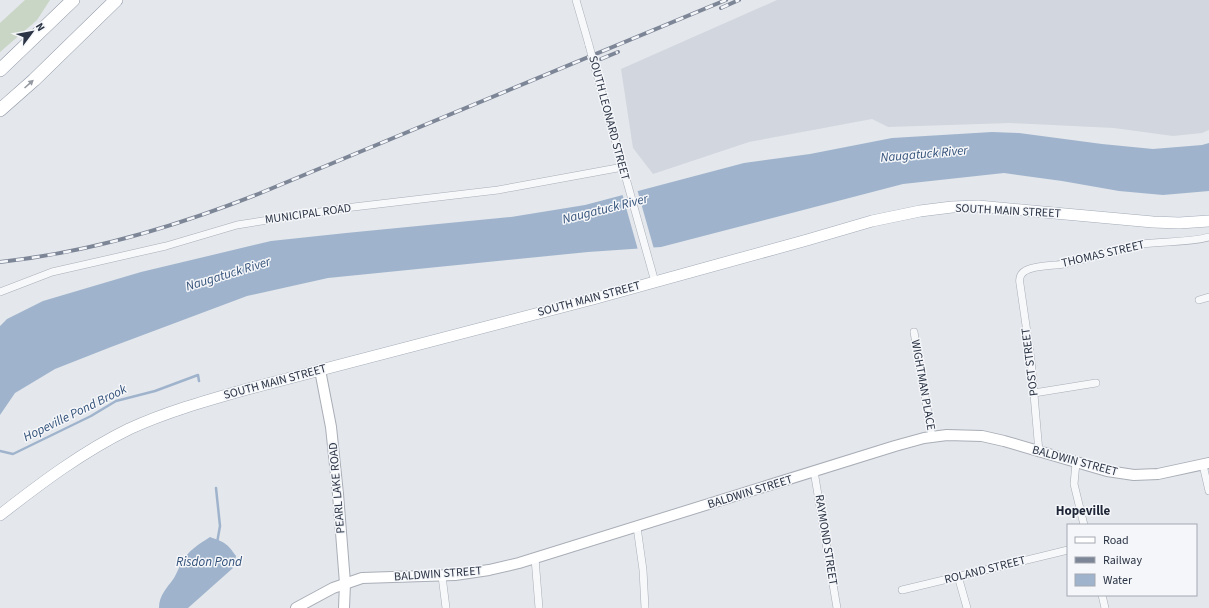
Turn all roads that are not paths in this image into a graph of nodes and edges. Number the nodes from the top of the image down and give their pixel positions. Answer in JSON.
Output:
{"nodes":[{"id":1,"x":74,"y":0,"type":"edge"},
{"id":2,"x":116,"y":0,"type":"edge"},
{"id":3,"x":576,"y":0,"type":"edge"},
{"id":4,"x":0,"y":70,"type":"edge"},
{"id":5,"x":0,"y":110,"type":"edge"},
{"id":6,"x":623,"y":167,"type":"junction"},
{"id":7,"x":1209,"y":221,"type":"edge"},
{"id":8,"x":1209,"y":237,"type":"edge"},
{"id":9,"x":1022,"y":273,"type":"joint"},
{"id":10,"x":655,"y":282,"type":"junction"},
{"id":11,"x":0,"y":292,"type":"edge"},
{"id":12,"x":1209,"y":297,"type":"edge"},
{"id":13,"x":1199,"y":300,"type":"dead end"},
{"id":14,"x":914,"y":332,"type":"dead end"},
{"id":15,"x":320,"y":370,"type":"junction"},
{"id":16,"x":1096,"y":383,"type":"dead end"},
{"id":17,"x":1034,"y":393,"type":"junction"},
{"id":18,"x":932,"y":437,"type":"junction"},
{"id":19,"x":1039,"y":452,"type":"junction"},
{"id":20,"x":1076,"y":463,"type":"junction"},
{"id":21,"x":1206,"y":464,"type":"edge"},
{"id":22,"x":814,"y":472,"type":"junction"},
{"id":23,"x":1209,"y":491,"type":"edge"},
{"id":24,"x":0,"y":515,"type":"edge"},
{"id":25,"x":1084,"y":524,"type":"edge"},
{"id":26,"x":637,"y":527,"type":"junction"},
{"id":27,"x":1067,"y":550,"type":"edge"},
{"id":28,"x":535,"y":558,"type":"junction"},
{"id":29,"x":442,"y":576,"type":"junction"},
{"id":30,"x":958,"y":576,"type":"junction"},
{"id":31,"x":345,"y":583,"type":"junction"},
{"id":32,"x":902,"y":590,"type":"dead end"},
{"id":33,"x":1102,"y":596,"type":"edge"},
{"id":34,"x":296,"y":608,"type":"edge"},
{"id":35,"x":344,"y":608,"type":"edge"},
{"id":36,"x":446,"y":608,"type":"edge"},
{"id":37,"x":539,"y":608,"type":"edge"},
{"id":38,"x":645,"y":608,"type":"edge"},
{"id":39,"x":837,"y":608,"type":"edge"},
{"id":40,"x":966,"y":608,"type":"edge"},
{"id":41,"x":1105,"y":608,"type":"edge"}],
"edges":[{"from":1,"to":4,"type":"highway"},
{"from":5,"to":2,"type":"highway","one_way":true},
{"from":3,"to":6,"type":"street","name":"SOUTH LEONARD STREET","bridge":true},
{"from":6,"to":10,"type":"street","name":"SOUTH LEONARD STREET"},
{"from":6,"to":11,"type":"street","name":"MUNICIPAL ROAD"},
{"from":7,"to":10,"type":"main road","name":"SOUTH MAIN STREET"},
{"from":8,"to":9,"type":"street","name":"THOMAS STREET"},
{"from":9,"to":17,"type":"street","name":"POST STREET"},
{"from":10,"to":15,"type":"main road","name":"SOUTH MAIN STREET"},
{"from":12,"to":13,"type":"street"},
{"from":14,"to":18,"type":"street","name":"WIGHTMAN PLACE"},
{"from":15,"to":24,"type":"main road","name":"SOUTH MAIN STREET"},
{"from":15,"to":31,"type":"main road","name":"PEARL LAKE ROAD"},
{"from":16,"to":17,"type":"street"},
{"from":17,"to":19,"type":"street","name":"POST STREET"},
{"from":18,"to":19,"type":"main road","name":"BALDWIN STREET"},
{"from":18,"to":22,"type":"main road","name":"BALDWIN STREET"},
{"from":19,"to":20,"type":"main road","name":"BALDWIN STREET"},
{"from":20,"to":21,"type":"main road","name":"BALDWIN STREET"},
{"from":20,"to":25,"type":"street"},
{"from":21,"to":23,"type":"street"},
{"from":22,"to":26,"type":"main road","name":"BALDWIN STREET"},
{"from":22,"to":39,"type":"street","name":"RAYMOND STREET"},
{"from":26,"to":28,"type":"main road","name":"BALDWIN STREET"},
{"from":26,"to":38,"type":"street"},
{"from":27,"to":30,"type":"street","name":"ROLAND STREET"},
{"from":28,"to":29,"type":"main road","name":"BALDWIN STREET"},
{"from":28,"to":37,"type":"street"},
{"from":29,"to":31,"type":"main road","name":"BALDWIN STREET"},
{"from":29,"to":36,"type":"street"},
{"from":30,"to":32,"type":"street","name":"ROLAND STREET"},
{"from":30,"to":40,"type":"street"},
{"from":31,"to":34,"type":"main road","name":"BALDWIN STREET"},
{"from":31,"to":35,"type":"main road","name":"PEARL LAKE ROAD"},
{"from":33,"to":41,"type":"street"}]}
